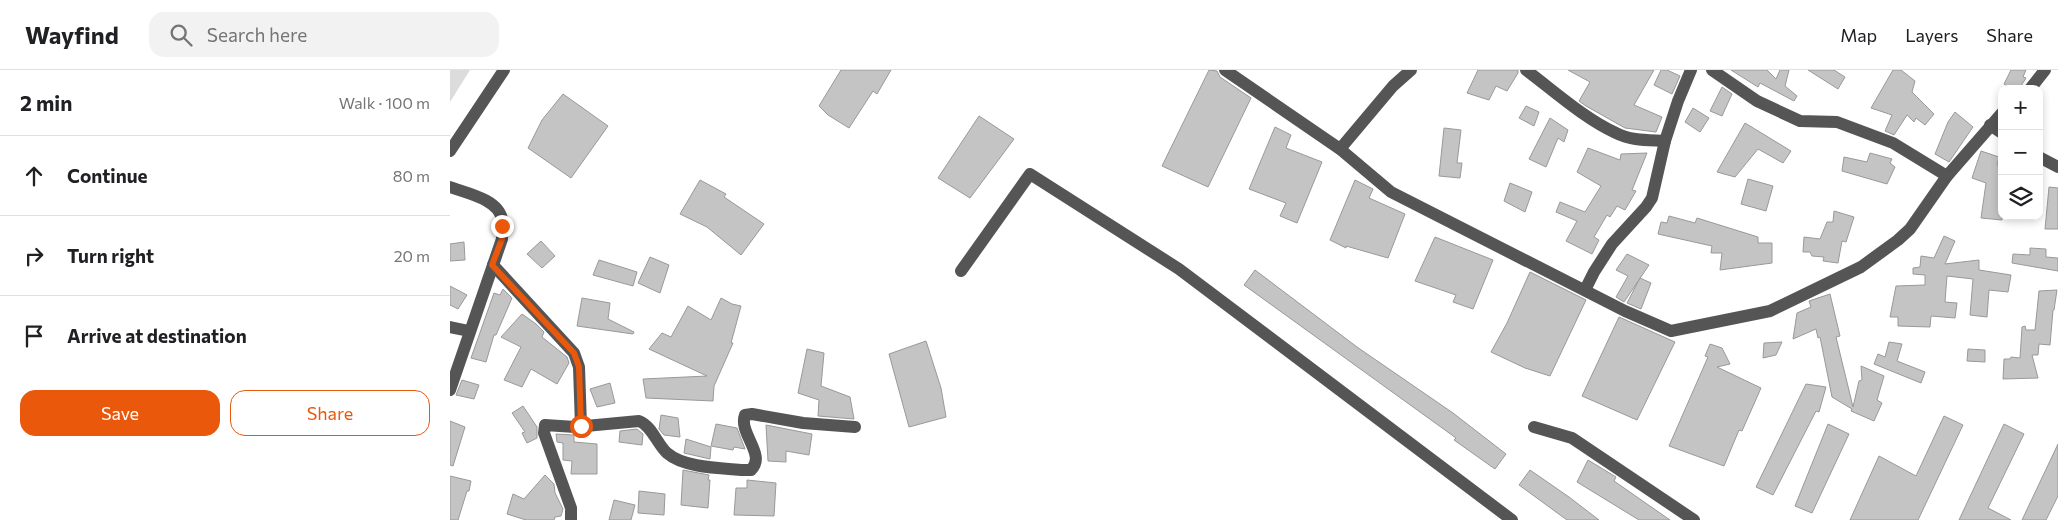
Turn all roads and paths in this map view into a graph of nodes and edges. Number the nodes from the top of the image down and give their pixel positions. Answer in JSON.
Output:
{"nodes":[{"id":1,"x":504,"y":70,"type":"edge"},
{"id":2,"x":1225,"y":70,"type":"edge"},
{"id":3,"x":1410,"y":70,"type":"edge"},
{"id":4,"x":1526,"y":70,"type":"edge"},
{"id":5,"x":1692,"y":70,"type":"edge"},
{"id":6,"x":1712,"y":70,"type":"edge"},
{"id":7,"x":2045,"y":70,"type":"edge"},
{"id":8,"x":2033,"y":85,"type":"edge"},
{"id":9,"x":1998,"y":117,"type":"edge"},
{"id":10,"x":1990,"y":125,"type":"junction"},
{"id":11,"x":1998,"y":130,"type":"edge"},
{"id":12,"x":1666,"y":142,"type":"junction"},
{"id":13,"x":1340,"y":149,"type":"junction"},
{"id":14,"x":450,"y":151,"type":"edge"},
{"id":15,"x":2043,"y":160,"type":"edge"},
{"id":16,"x":2058,"y":166,"type":"edge"},
{"id":17,"x":1947,"y":176,"type":"junction"},
{"id":18,"x":450,"y":187,"type":"edge"},
{"id":19,"x":492,"y":265,"type":"junction"},
{"id":20,"x":961,"y":271,"type":"dead end"},
{"id":21,"x":1585,"y":290,"type":"junction"},
{"id":22,"x":450,"y":327,"type":"edge"},
{"id":23,"x":469,"y":331,"type":"junction"},
{"id":24,"x":450,"y":390,"type":"edge"},
{"id":25,"x":581,"y":426,"type":"junction"},
{"id":26,"x":855,"y":427,"type":"dead end"},
{"id":27,"x":1534,"y":427,"type":"dead end"},
{"id":28,"x":571,"y":520,"type":"edge"},
{"id":29,"x":1512,"y":520,"type":"edge"},
{"id":30,"x":1694,"y":520,"type":"edge"}],
"edges":[{"from":1,"to":14,"type":"street"},
{"from":2,"to":13,"type":"street"},
{"from":3,"to":13,"type":"street"},
{"from":4,"to":12,"type":"street"},
{"from":5,"to":12,"type":"street"},
{"from":6,"to":17,"type":"street"},
{"from":7,"to":8,"type":"street"},
{"from":9,"to":10,"type":"street"},
{"from":10,"to":11,"type":"street"},
{"from":10,"to":17,"type":"street"},
{"from":12,"to":21,"type":"street"},
{"from":13,"to":21,"type":"street"},
{"from":15,"to":16,"type":"street"},
{"from":17,"to":21,"type":"street"},
{"from":18,"to":19,"type":"street"},
{"from":19,"to":23,"type":"street"},
{"from":19,"to":25,"type":"street"},
{"from":20,"to":29,"type":"street"},
{"from":22,"to":23,"type":"street"},
{"from":23,"to":24,"type":"street"},
{"from":25,"to":26,"type":"street"},
{"from":25,"to":28,"type":"street"},
{"from":27,"to":30,"type":"street"}]}
